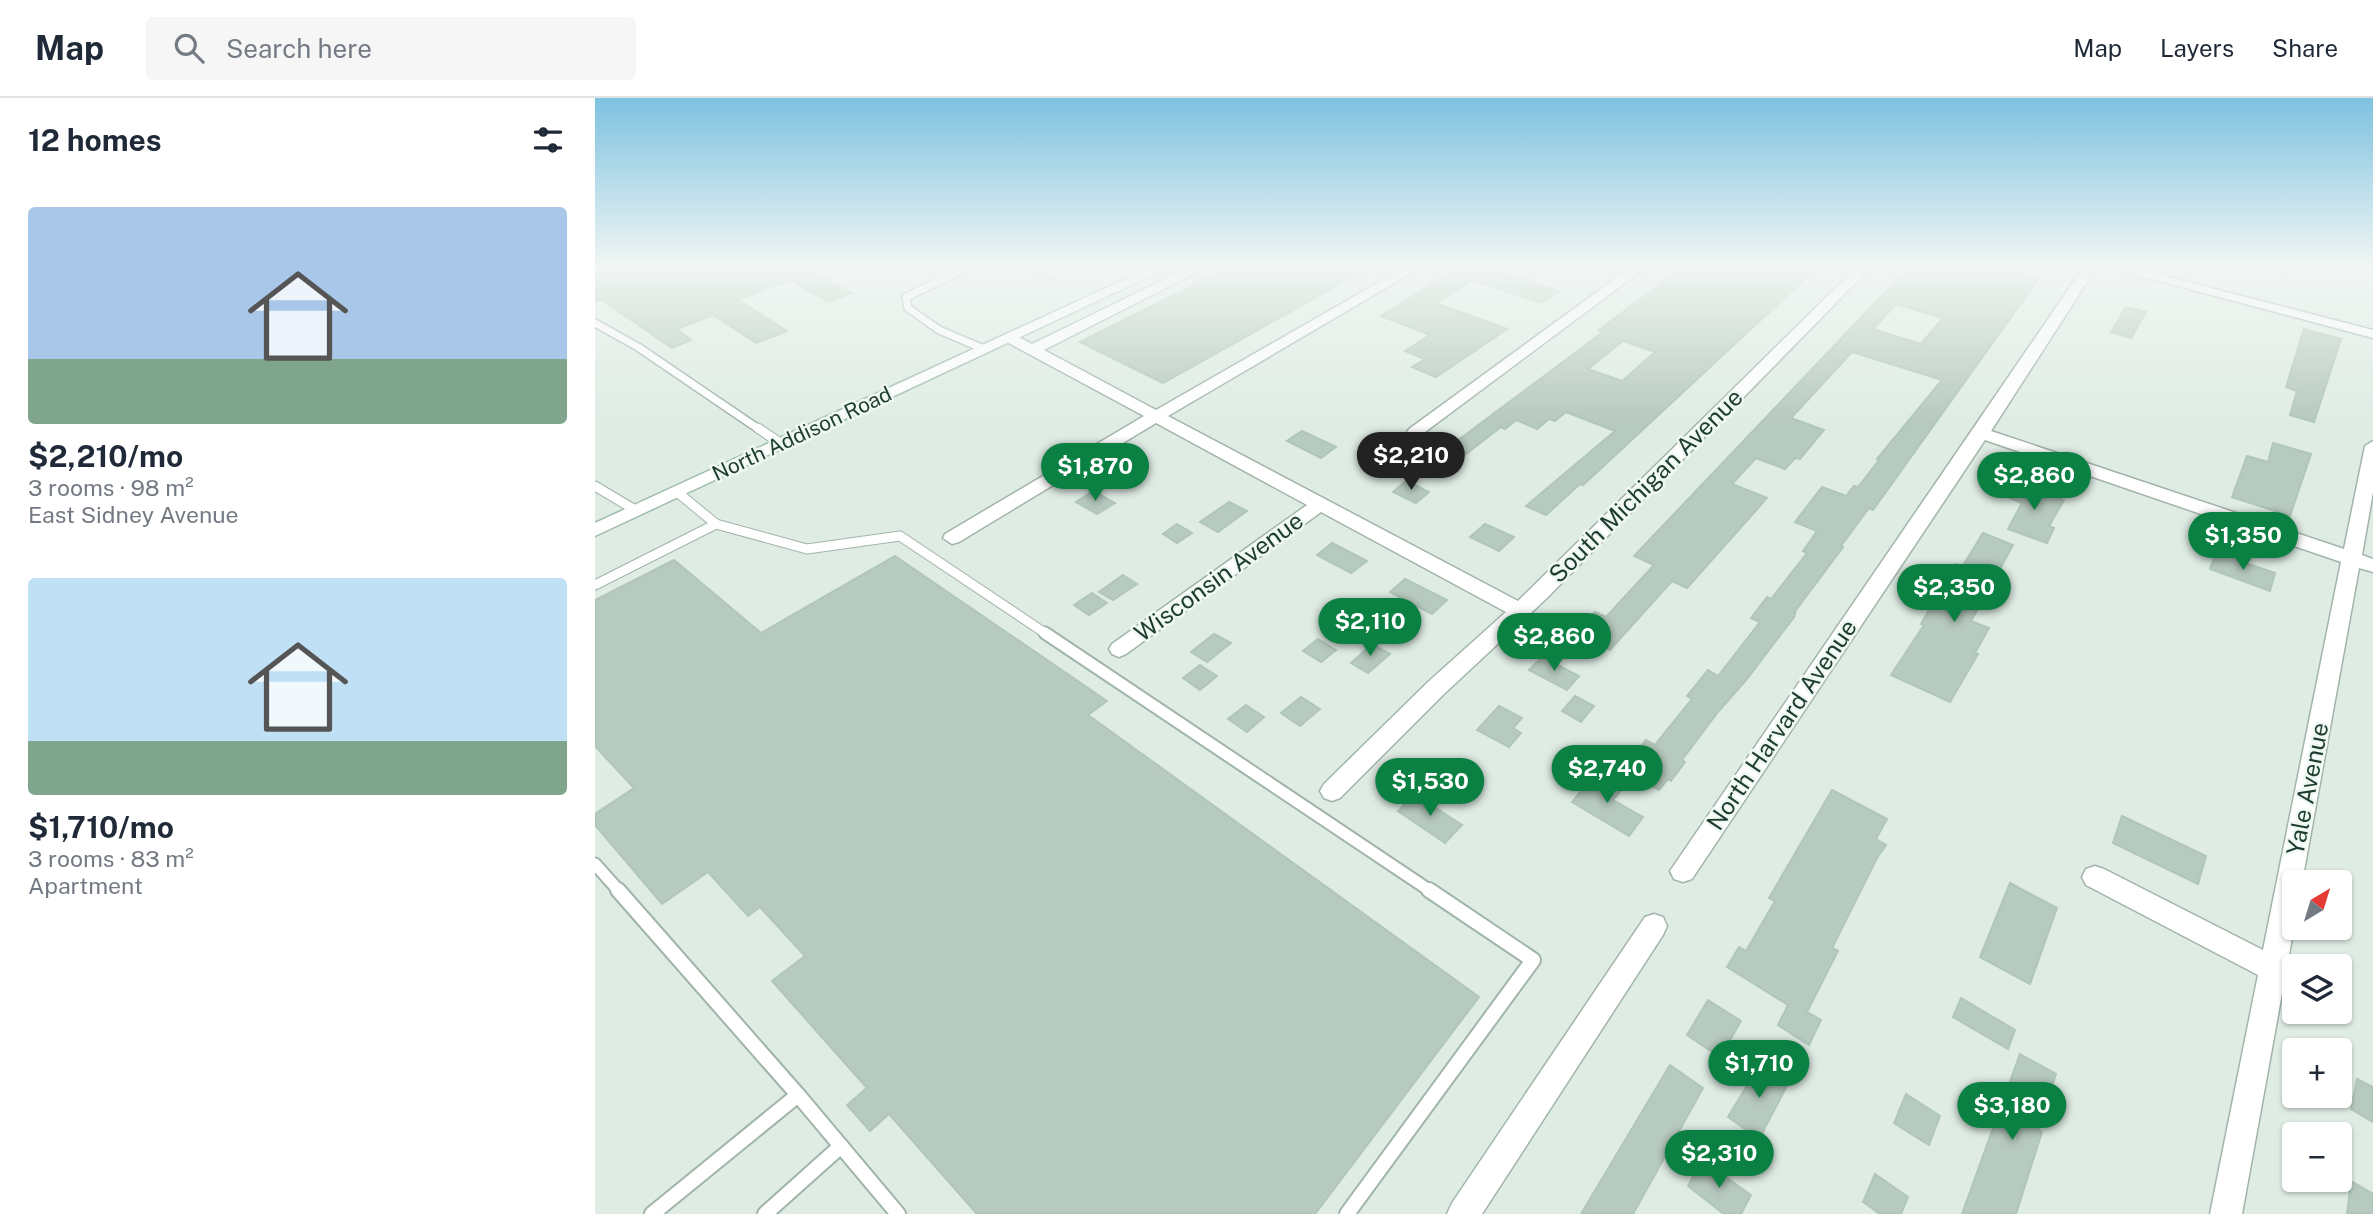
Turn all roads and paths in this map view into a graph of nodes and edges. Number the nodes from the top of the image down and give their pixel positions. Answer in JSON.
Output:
{"nodes":[{"id":1,"x":921,"y":317,"type":"edge"},
{"id":2,"x":1055,"y":317,"type":"edge"},
{"id":3,"x":1099,"y":317,"type":"edge"},
{"id":4,"x":1328,"y":317,"type":"edge"},
{"id":5,"x":1572,"y":317,"type":"edge"},
{"id":6,"x":1815,"y":317,"type":"edge"},
{"id":7,"x":2058,"y":317,"type":"edge"},
{"id":8,"x":2307,"y":317,"type":"edge"},
{"id":9,"x":595,"y":323,"type":"edge"},
{"id":10,"x":2373,"y":334,"type":"edge"},
{"id":11,"x":1010,"y":338,"type":"junction"},
{"id":12,"x":984,"y":349,"type":"junction"},
{"id":13,"x":1032,"y":350,"type":"junction"},
{"id":14,"x":1158,"y":415,"type":"junction"},
{"id":15,"x":1415,"y":432,"type":"dead end"},
{"id":16,"x":1981,"y":433,"type":"junction"},
{"id":17,"x":780,"y":443,"type":"junction"},
{"id":18,"x":2373,"y":446,"type":"edge"},
{"id":19,"x":595,"y":486,"type":"edge"},
{"id":20,"x":677,"y":492,"type":"junction"},
{"id":21,"x":1319,"y":505,"type":"junction"},
{"id":22,"x":637,"y":511,"type":"junction"},
{"id":23,"x":716,"y":524,"type":"junction"},
{"id":24,"x":595,"y":530,"type":"edge"},
{"id":25,"x":952,"y":538,"type":"dead end"},
{"id":26,"x":2362,"y":563,"type":"edge"},
{"id":27,"x":595,"y":585,"type":"edge"},
{"id":28,"x":1518,"y":610,"type":"junction"},
{"id":29,"x":1119,"y":649,"type":"dead end"},
{"id":30,"x":1332,"y":791,"type":"dead end"},
{"id":31,"x":595,"y":864,"type":"edge"},
{"id":32,"x":1683,"y":871,"type":"dead end"},
{"id":33,"x":2095,"y":877,"type":"dead end"},
{"id":34,"x":1654,"y":926,"type":"dead end"},
{"id":35,"x":2273,"y":969,"type":"junction"},
{"id":36,"x":798,"y":1095,"type":"junction"},
{"id":37,"x":841,"y":1146,"type":"junction"},
{"id":38,"x":652,"y":1214,"type":"edge"},
{"id":39,"x":765,"y":1214,"type":"edge"},
{"id":40,"x":898,"y":1214,"type":"edge"},
{"id":41,"x":1347,"y":1214,"type":"edge"},
{"id":42,"x":1463,"y":1214,"type":"edge"},
{"id":43,"x":2226,"y":1214,"type":"edge"}],
"edges":[{"from":1,"to":12,"type":"lane"},
{"from":2,"to":11,"type":"street","name":"North Addison Road"},
{"from":3,"to":13,"type":"street"},
{"from":4,"to":14,"type":"street"},
{"from":5,"to":15,"type":"street"},
{"from":6,"to":28,"type":"street","name":"South Michigan Avenue"},
{"from":7,"to":16,"type":"street","name":"North Harvard Avenue"},
{"from":8,"to":10,"type":"street"},
{"from":9,"to":17,"type":"lane"},
{"from":11,"to":12,"type":"street","name":"North Addison Road"},
{"from":11,"to":13,"type":"street"},
{"from":12,"to":17,"type":"street","name":"North Addison Road"},
{"from":13,"to":14,"type":"street"},
{"from":14,"to":21,"type":"street"},
{"from":14,"to":25,"type":"street"},
{"from":16,"to":26,"type":"street"},
{"from":16,"to":32,"type":"street","name":"North Harvard Avenue"},
{"from":17,"to":20,"type":"street","name":"North Addison Road"},
{"from":18,"to":26,"type":"street","name":"Yale Avenue"},
{"from":19,"to":22,"type":"lane"},
{"from":20,"to":22,"type":"street","name":"North Addison Road"},
{"from":20,"to":23,"type":"lane"},
{"from":21,"to":28,"type":"street"},
{"from":21,"to":29,"type":"street","name":"Wisconsin Avenue"},
{"from":22,"to":24,"type":"street","name":"North Addison Road"},
{"from":23,"to":27,"type":"lane"},
{"from":23,"to":41,"type":"lane"},
{"from":26,"to":35,"type":"street","name":"Yale Avenue"},
{"from":28,"to":30,"type":"street","name":"South Michigan Avenue"},
{"from":31,"to":36,"type":"lane"},
{"from":33,"to":35,"type":"street"},
{"from":34,"to":42,"type":"street"},
{"from":35,"to":43,"type":"street","name":"Yale Avenue"},
{"from":36,"to":37,"type":"lane"},
{"from":36,"to":38,"type":"lane"},
{"from":37,"to":39,"type":"lane"},
{"from":37,"to":40,"type":"lane"}]}
